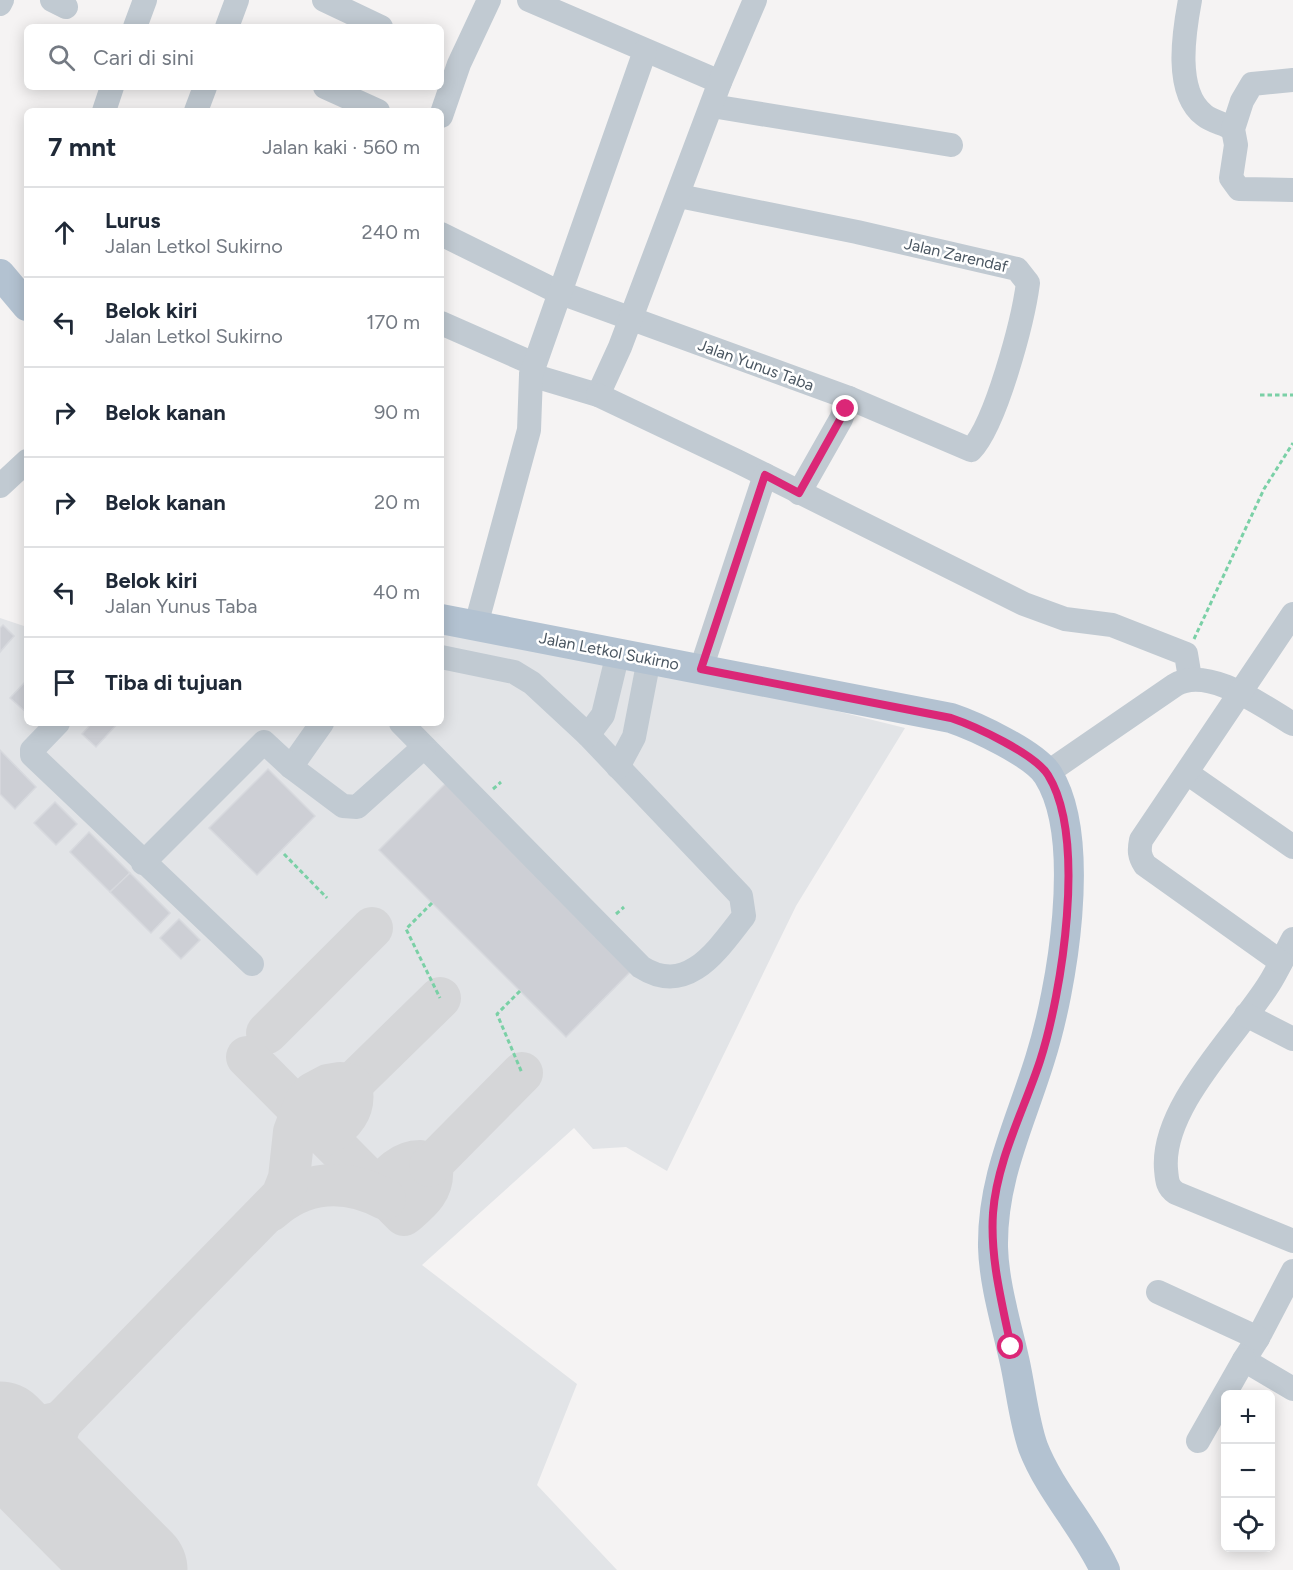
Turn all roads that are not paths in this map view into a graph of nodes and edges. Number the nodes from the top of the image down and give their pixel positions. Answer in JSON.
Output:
{"nodes":[{"id":1,"x":145,"y":0,"type":"edge"},
{"id":2,"x":237,"y":0,"type":"edge"},
{"id":3,"x":324,"y":0,"type":"edge"},
{"id":4,"x":489,"y":0,"type":"edge"},
{"id":5,"x":530,"y":0,"type":"edge"},
{"id":6,"x":1190,"y":0,"type":"edge"},
{"id":7,"x":746,"y":2,"type":"edge"},
{"id":8,"x":136,"y":24,"type":"edge"},
{"id":9,"x":228,"y":24,"type":"edge"},
{"id":10,"x":375,"y":24,"type":"edge"},
{"id":11,"x":645,"y":51,"type":"junction"},
{"id":12,"x":450,"y":59,"type":"edge"},
{"id":13,"x":1293,"y":81,"type":"edge"},
{"id":14,"x":720,"y":82,"type":"junction"},
{"id":15,"x":111,"y":90,"type":"edge"},
{"id":16,"x":204,"y":90,"type":"edge"},
{"id":17,"x":332,"y":90,"type":"edge"},
{"id":18,"x":712,"y":106,"type":"junction"},
{"id":19,"x":105,"y":108,"type":"edge"},
{"id":20,"x":197,"y":108,"type":"edge"},
{"id":21,"x":371,"y":108,"type":"edge"},
{"id":22,"x":442,"y":108,"type":"edge"},
{"id":23,"x":1233,"y":129,"type":"junction"},
{"id":24,"x":951,"y":145,"type":"dead end"},
{"id":25,"x":1293,"y":190,"type":"edge"},
{"id":26,"x":679,"y":196,"type":"junction"},
{"id":27,"x":444,"y":235,"type":"edge"},
{"id":28,"x":0,"y":274,"type":"edge"},
{"id":29,"x":558,"y":292,"type":"junction"},
{"id":30,"x":24,"y":302,"type":"edge"},
{"id":31,"x":630,"y":320,"type":"junction"},
{"id":32,"x":444,"y":325,"type":"edge"},
{"id":33,"x":533,"y":370,"type":"junction"},
{"id":34,"x":598,"y":395,"type":"junction"},
{"id":35,"x":849,"y":398,"type":"junction"},
{"id":36,"x":24,"y":465,"type":"edge"},
{"id":37,"x":765,"y":475,"type":"junction"},
{"id":38,"x":0,"y":486,"type":"edge"},
{"id":39,"x":799,"y":493,"type":"junction"},
{"id":40,"x":462,"y":623,"type":"edge"},
{"id":41,"x":1289,"y":629,"type":"edge"},
{"id":42,"x":618,"y":653,"type":"junction"},
{"id":43,"x":444,"y":658,"type":"edge"},
{"id":44,"x":649,"y":659,"type":"junction"},
{"id":45,"x":1187,"y":666,"type":"junction"},
{"id":46,"x":701,"y":669,"type":"junction"},
{"id":47,"x":1240,"y":693,"type":"junction"},
{"id":48,"x":1293,"y":724,"type":"edge"},
{"id":49,"x":55,"y":726,"type":"edge"},
{"id":50,"x":320,"y":726,"type":"edge"},
{"id":51,"x":404,"y":726,"type":"edge"},
{"id":52,"x":588,"y":735,"type":"junction"},
{"id":53,"x":424,"y":747,"type":"junction"},
{"id":54,"x":291,"y":767,"type":"junction"},
{"id":55,"x":618,"y":767,"type":"junction"},
{"id":56,"x":1047,"y":773,"type":"junction"},
{"id":57,"x":1187,"y":773,"type":"junction"},
{"id":58,"x":1293,"y":847,"type":"edge"},
{"id":59,"x":143,"y":863,"type":"junction"},
{"id":60,"x":1293,"y":939,"type":"edge"},
{"id":61,"x":1281,"y":962,"type":"junction"},
{"id":62,"x":252,"y":964,"type":"dead end"},
{"id":63,"x":1246,"y":1015,"type":"junction"},
{"id":64,"x":1293,"y":1039,"type":"edge"},
{"id":65,"x":1293,"y":1241,"type":"edge"},
{"id":66,"x":1293,"y":1271,"type":"edge"},
{"id":67,"x":1158,"y":1292,"type":"dead end"},
{"id":68,"x":1258,"y":1338,"type":"junction"},
{"id":69,"x":1244,"y":1360,"type":"junction"},
{"id":70,"x":1293,"y":1389,"type":"edge"},
{"id":71,"x":1198,"y":1441,"type":"dead end"},
{"id":72,"x":1105,"y":1570,"type":"edge"}],
"edges":[{"from":1,"to":8,"type":"street"},
{"from":2,"to":9,"type":"street"},
{"from":3,"to":10,"type":"street"},
{"from":4,"to":12,"type":"street"},
{"from":5,"to":11,"type":"street"},
{"from":6,"to":23,"type":"street"},
{"from":7,"to":14,"type":"street"},
{"from":11,"to":14,"type":"street"},
{"from":11,"to":29,"type":"street"},
{"from":12,"to":22,"type":"street"},
{"from":13,"to":23,"type":"street"},
{"from":14,"to":18,"type":"street"},
{"from":15,"to":19,"type":"street"},
{"from":16,"to":20,"type":"street"},
{"from":17,"to":21,"type":"street"},
{"from":18,"to":24,"type":"street"},
{"from":18,"to":26,"type":"street"},
{"from":23,"to":25,"type":"street"},
{"from":26,"to":31,"type":"street"},
{"from":26,"to":35,"type":"street","name":"Jalan Zarendaf"},
{"from":27,"to":29,"type":"street","name":"Jalan Yunus Taba"},
{"from":28,"to":30,"type":"main road"},
{"from":29,"to":31,"type":"street","name":"Jalan Yunus Taba"},
{"from":29,"to":33,"type":"street"},
{"from":31,"to":34,"type":"street"},
{"from":31,"to":35,"type":"street","name":"Jalan Yunus Taba"},
{"from":32,"to":33,"type":"street"},
{"from":33,"to":34,"type":"street"},
{"from":33,"to":40,"type":"street"},
{"from":34,"to":37,"type":"street"},
{"from":35,"to":39,"type":"street"},
{"from":36,"to":38,"type":"street"},
{"from":37,"to":39,"type":"street"},
{"from":37,"to":46,"type":"street"},
{"from":39,"to":45,"type":"street"},
{"from":40,"to":42,"type":"main road","name":"Jalan Letkol Sukirno"},
{"from":41,"to":47,"type":"street"},
{"from":42,"to":44,"type":"main road","name":"Jalan Letkol Sukirno"},
{"from":42,"to":52,"type":"street"},
{"from":43,"to":52,"type":"street"},
{"from":44,"to":46,"type":"main road","name":"Jalan Letkol Sukirno"},
{"from":44,"to":55,"type":"street"},
{"from":45,"to":47,"type":"street"},
{"from":45,"to":56,"type":"street"},
{"from":46,"to":56,"type":"main road","name":"Jalan Letkol Sukirno"},
{"from":47,"to":48,"type":"street"},
{"from":47,"to":57,"type":"street"},
{"from":49,"to":59,"type":"street"},
{"from":50,"to":54,"type":"street"},
{"from":51,"to":53,"type":"street"},
{"from":52,"to":55,"type":"street"},
{"from":53,"to":54,"type":"street"},
{"from":53,"to":55,"type":"street"},
{"from":54,"to":59,"type":"street"},
{"from":56,"to":72,"type":"main road"},
{"from":57,"to":58,"type":"street"},
{"from":57,"to":61,"type":"street"},
{"from":59,"to":62,"type":"street"},
{"from":60,"to":61,"type":"street"},
{"from":61,"to":63,"type":"street"},
{"from":63,"to":64,"type":"street"},
{"from":63,"to":65,"type":"street"},
{"from":66,"to":68,"type":"street"},
{"from":67,"to":68,"type":"street"},
{"from":68,"to":69,"type":"street"},
{"from":69,"to":70,"type":"street"},
{"from":69,"to":71,"type":"street"}]}
